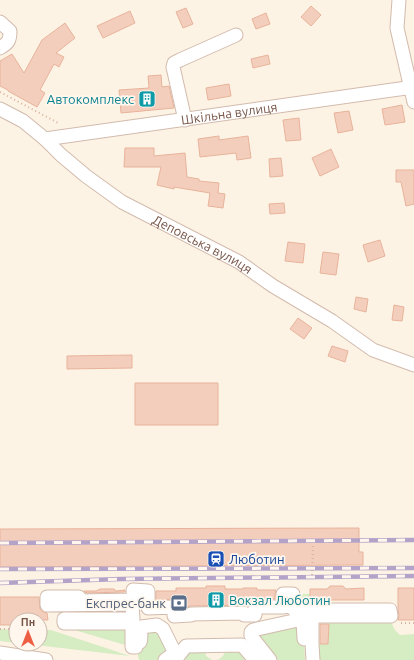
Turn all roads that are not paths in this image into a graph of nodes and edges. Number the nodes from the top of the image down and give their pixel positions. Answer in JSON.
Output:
{"nodes":[{"id":1,"x":399,"y":0,"type":"edge"},
{"id":2,"x":0,"y":22,"type":"edge"},
{"id":3,"x":236,"y":35,"type":"dead end"},
{"id":4,"x":0,"y":48,"type":"edge"},
{"id":5,"x":412,"y":88,"type":"edge"},
{"id":6,"x":414,"y":102,"type":"edge"},
{"id":7,"x":0,"y":109,"type":"edge"},
{"id":8,"x":185,"y":120,"type":"junction"},
{"id":9,"x":45,"y":139,"type":"junction"},
{"id":10,"x":414,"y":365,"type":"edge"},
{"id":11,"x":0,"y":653,"type":"edge"},
{"id":12,"x":46,"y":660,"type":"edge"},
{"id":13,"x":165,"y":660,"type":"edge"},
{"id":14,"x":175,"y":660,"type":"edge"},
{"id":15,"x":256,"y":660,"type":"edge"},
{"id":16,"x":270,"y":660,"type":"edge"},
{"id":17,"x":305,"y":660,"type":"edge"},
{"id":18,"x":313,"y":660,"type":"edge"}],
"edges":[{"from":1,"to":5,"type":"street"},
{"from":2,"to":4,"type":"street"},
{"from":3,"to":8,"type":"street"},
{"from":5,"to":6,"type":"street"},
{"from":5,"to":8,"type":"street","name":"Шкільна вулиця"},
{"from":7,"to":9,"type":"street","name":"Деповська вулиця"},
{"from":8,"to":9,"type":"street","name":"Шкільна вулиця"},
{"from":9,"to":10,"type":"street","name":"Деповська вулиця"},
{"from":11,"to":12,"type":"street"},
{"from":13,"to":18,"type":"street"},
{"from":14,"to":15,"type":"street"},
{"from":16,"to":17,"type":"street"}]}
